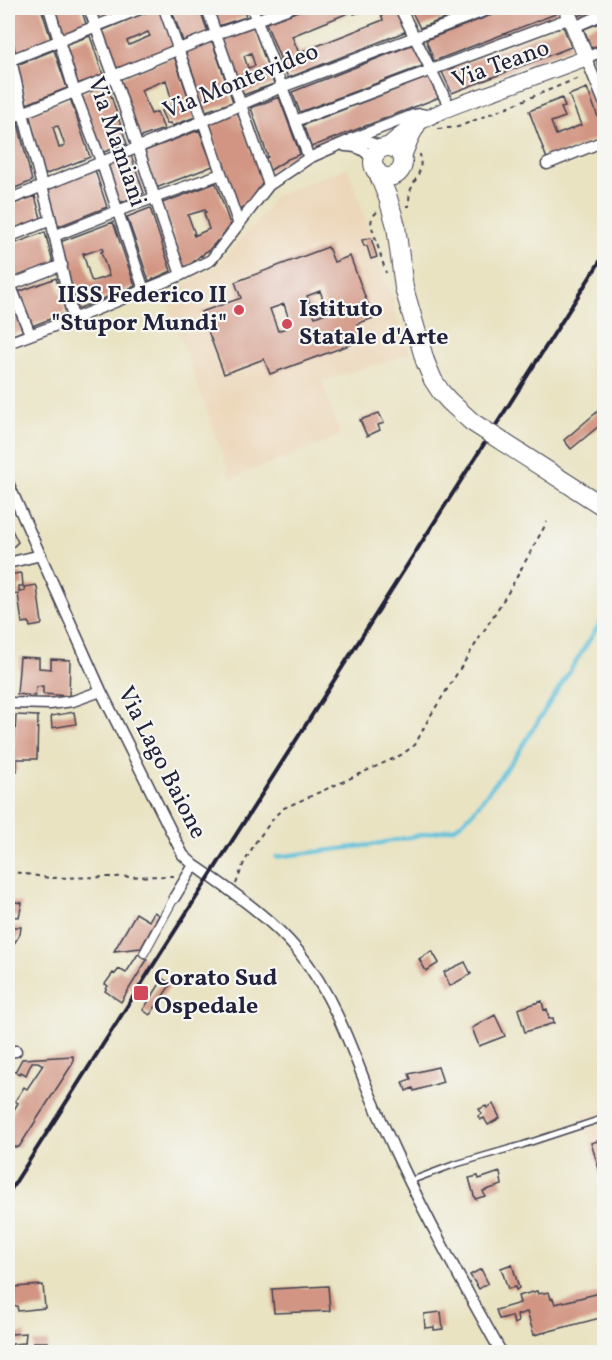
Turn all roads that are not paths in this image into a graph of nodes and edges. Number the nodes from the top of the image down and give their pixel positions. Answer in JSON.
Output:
{"nodes":[{"id":1,"x":49,"y":8,"type":"edge"},
{"id":2,"x":88,"y":8,"type":"edge"},
{"id":3,"x":142,"y":8,"type":"edge"},
{"id":4,"x":164,"y":8,"type":"edge"},
{"id":5,"x":207,"y":8,"type":"edge"},
{"id":6,"x":252,"y":8,"type":"edge"},
{"id":7,"x":290,"y":8,"type":"edge"},
{"id":8,"x":400,"y":8,"type":"edge"},
{"id":9,"x":492,"y":8,"type":"edge"},
{"id":10,"x":604,"y":14,"type":"edge"},
{"id":11,"x":570,"y":17,"type":"edge"},
{"id":12,"x":257,"y":20,"type":"junction"},
{"id":13,"x":96,"y":27,"type":"junction"},
{"id":14,"x":216,"y":34,"type":"junction"},
{"id":15,"x":414,"y":36,"type":"junction"},
{"id":16,"x":60,"y":41,"type":"junction"},
{"id":17,"x":8,"y":46,"type":"edge"},
{"id":18,"x":179,"y":50,"type":"junction"},
{"id":19,"x":604,"y":50,"type":"edge"},
{"id":20,"x":9,"y":61,"type":"edge"},
{"id":21,"x":589,"y":65,"type":"junction"},
{"id":22,"x":432,"y":70,"type":"junction"},
{"id":23,"x":114,"y":77,"type":"junction"},
{"id":24,"x":282,"y":87,"type":"junction"},
{"id":25,"x":75,"y":93,"type":"junction"},
{"id":26,"x":604,"y":100,"type":"edge"},
{"id":27,"x":240,"y":104,"type":"junction"},
{"id":28,"x":450,"y":108,"type":"junction"},
{"id":29,"x":23,"y":113,"type":"junction"},
{"id":30,"x":8,"y":119,"type":"edge"},
{"id":31,"x":203,"y":121,"type":"junction"},
{"id":32,"x":295,"y":121,"type":"junction"},
{"id":33,"x":430,"y":121,"type":"junction"},
{"id":34,"x":604,"y":141,"type":"edge"},
{"id":35,"x":343,"y":144,"type":"junction"},
{"id":36,"x":138,"y":147,"type":"junction"},
{"id":37,"x":380,"y":157,"type":"junction"},
{"id":38,"x":309,"y":158,"type":"junction"},
{"id":39,"x":101,"y":161,"type":"junction"},
{"id":40,"x":402,"y":164,"type":"junction"},
{"id":41,"x":547,"y":164,"type":"dead end"},
{"id":42,"x":221,"y":174,"type":"junction"},
{"id":43,"x":269,"y":185,"type":"junction"},
{"id":44,"x":41,"y":186,"type":"junction"},
{"id":45,"x":155,"y":197,"type":"junction"},
{"id":46,"x":8,"y":200,"type":"edge"},
{"id":47,"x":117,"y":211,"type":"junction"},
{"id":48,"x":395,"y":214,"type":"junction"},
{"id":49,"x":51,"y":220,"type":"junction"},
{"id":50,"x":239,"y":225,"type":"junction"},
{"id":51,"x":54,"y":236,"type":"junction"},
{"id":52,"x":8,"y":237,"type":"edge"},
{"id":53,"x":62,"y":265,"type":"junction"},
{"id":54,"x":181,"y":275,"type":"junction"},
{"id":55,"x":8,"y":284,"type":"edge"},
{"id":56,"x":144,"y":290,"type":"junction"},
{"id":57,"x":73,"y":319,"type":"junction"},
{"id":58,"x":30,"y":334,"type":"junction"},
{"id":59,"x":8,"y":343,"type":"edge"},
{"id":60,"x":8,"y":483,"type":"edge"},
{"id":61,"x":10,"y":495,"type":"edge"},
{"id":62,"x":604,"y":507,"type":"edge"},
{"id":63,"x":41,"y":555,"type":"junction"},
{"id":64,"x":8,"y":563,"type":"edge"},
{"id":65,"x":100,"y":691,"type":"junction"},
{"id":66,"x":8,"y":703,"type":"edge"},
{"id":67,"x":194,"y":865,"type":"junction"},
{"id":68,"x":174,"y":898,"type":"joint"},
{"id":69,"x":144,"y":953,"type":"dead end"},
{"id":70,"x":604,"y":1118,"type":"edge"},
{"id":71,"x":410,"y":1181,"type":"junction"},
{"id":72,"x":501,"y":1353,"type":"edge"}],
"edges":[{"from":1,"to":16,"type":"street","name":"Via Mamiani"},
{"from":2,"to":13,"type":"street"},
{"from":3,"to":13,"type":"street"},
{"from":4,"to":18,"type":"street"},
{"from":5,"to":14,"type":"street"},
{"from":6,"to":12,"type":"street"},
{"from":7,"to":12,"type":"street"},
{"from":8,"to":15,"type":"street"},
{"from":9,"to":15,"type":"street","name":"Via Montevideo"},
{"from":10,"to":11,"type":"street"},
{"from":11,"to":21,"type":"main road"},
{"from":11,"to":22,"type":"street"},
{"from":12,"to":14,"type":"street"},
{"from":12,"to":24,"type":"street"},
{"from":13,"to":16,"type":"street"},
{"from":13,"to":23,"type":"street"},
{"from":14,"to":18,"type":"street"},
{"from":14,"to":27,"type":"street"},
{"from":15,"to":22,"type":"street"},
{"from":15,"to":24,"type":"street","name":"Via Montevideo"},
{"from":16,"to":20,"type":"street"},
{"from":16,"to":25,"type":"street","name":"Via Mamiani"},
{"from":17,"to":20,"type":"street"},
{"from":18,"to":23,"type":"street"},
{"from":18,"to":31,"type":"street"},
{"from":19,"to":21,"type":"street"},
{"from":20,"to":29,"type":"street"},
{"from":21,"to":26,"type":"street"},
{"from":21,"to":28,"type":"main road","name":"Via Teano"},
{"from":22,"to":28,"type":"street"},
{"from":22,"to":32,"type":"street"},
{"from":23,"to":25,"type":"street"},
{"from":23,"to":36,"type":"street"},
{"from":24,"to":27,"type":"street","name":"Via Montevideo"},
{"from":24,"to":32,"type":"street"},
{"from":25,"to":29,"type":"street"},
{"from":25,"to":39,"type":"street","name":"Via Mamiani"},
{"from":27,"to":31,"type":"street","name":"Via Montevideo"},
{"from":27,"to":43,"type":"street"},
{"from":28,"to":33,"type":"main road","name":"Via Teano"},
{"from":29,"to":30,"type":"street"},
{"from":29,"to":44,"type":"street"},
{"from":31,"to":36,"type":"street","name":"Via Montevideo"},
{"from":31,"to":42,"type":"street"},
{"from":32,"to":38,"type":"street"},
{"from":33,"to":35,"type":"street","name":"Via Teano"},
{"from":33,"to":37,"type":"main road","name":"Via Teano"},
{"from":33,"to":40,"type":"main road"},
{"from":34,"to":41,"type":"street"},
{"from":35,"to":37,"type":"street"},
{"from":35,"to":37,"type":"street","name":"Via Teano"},
{"from":35,"to":38,"type":"street","name":"Via Teano"},
{"from":36,"to":39,"type":"street","name":"Via Montevideo"},
{"from":36,"to":45,"type":"street"},
{"from":37,"to":40,"type":"main road"},
{"from":37,"to":40,"type":"main road"},
{"from":37,"to":48,"type":"main road"},
{"from":38,"to":43,"type":"street","name":"Via Teano"},
{"from":39,"to":44,"type":"street","name":"Via Montevideo"},
{"from":39,"to":47,"type":"street","name":"Via Mamiani"},
{"from":40,"to":48,"type":"main road"},
{"from":42,"to":45,"type":"street"},
{"from":42,"to":50,"type":"street"},
{"from":43,"to":50,"type":"street","name":"Via Teano"},
{"from":44,"to":46,"type":"street","name":"Via Montevideo"},
{"from":44,"to":49,"type":"street"},
{"from":45,"to":47,"type":"street"},
{"from":45,"to":54,"type":"street"},
{"from":47,"to":51,"type":"street"},
{"from":47,"to":56,"type":"street","name":"Via Mamiani"},
{"from":48,"to":62,"type":"main road","bridge":true},
{"from":49,"to":51,"type":"street"},
{"from":49,"to":52,"type":"street"},
{"from":50,"to":54,"type":"street","name":"Via Teano"},
{"from":51,"to":53,"type":"street"},
{"from":53,"to":55,"type":"street"},
{"from":53,"to":57,"type":"street"},
{"from":54,"to":56,"type":"street","name":"Via Teano"},
{"from":55,"to":58,"type":"street"},
{"from":56,"to":57,"type":"street","name":"Via Teano"},
{"from":57,"to":58,"type":"street","name":"Via Teano"},
{"from":58,"to":59,"type":"street","name":"Via Teano"},
{"from":60,"to":61,"type":"street","name":"Via Lago Baione"},
{"from":61,"to":63,"type":"street","name":"Via Lago Baione"},
{"from":63,"to":64,"type":"street"},
{"from":63,"to":65,"type":"street","name":"Via Lago Baione"},
{"from":65,"to":66,"type":"street"},
{"from":65,"to":67,"type":"street","name":"Via Lago Baione"},
{"from":67,"to":68,"type":"street"},
{"from":67,"to":71,"type":"street","name":"Via Lago Baione"},
{"from":68,"to":69,"type":"street"},
{"from":70,"to":71,"type":"lane"},
{"from":71,"to":72,"type":"street","name":"Via Lago Baione"}]}
